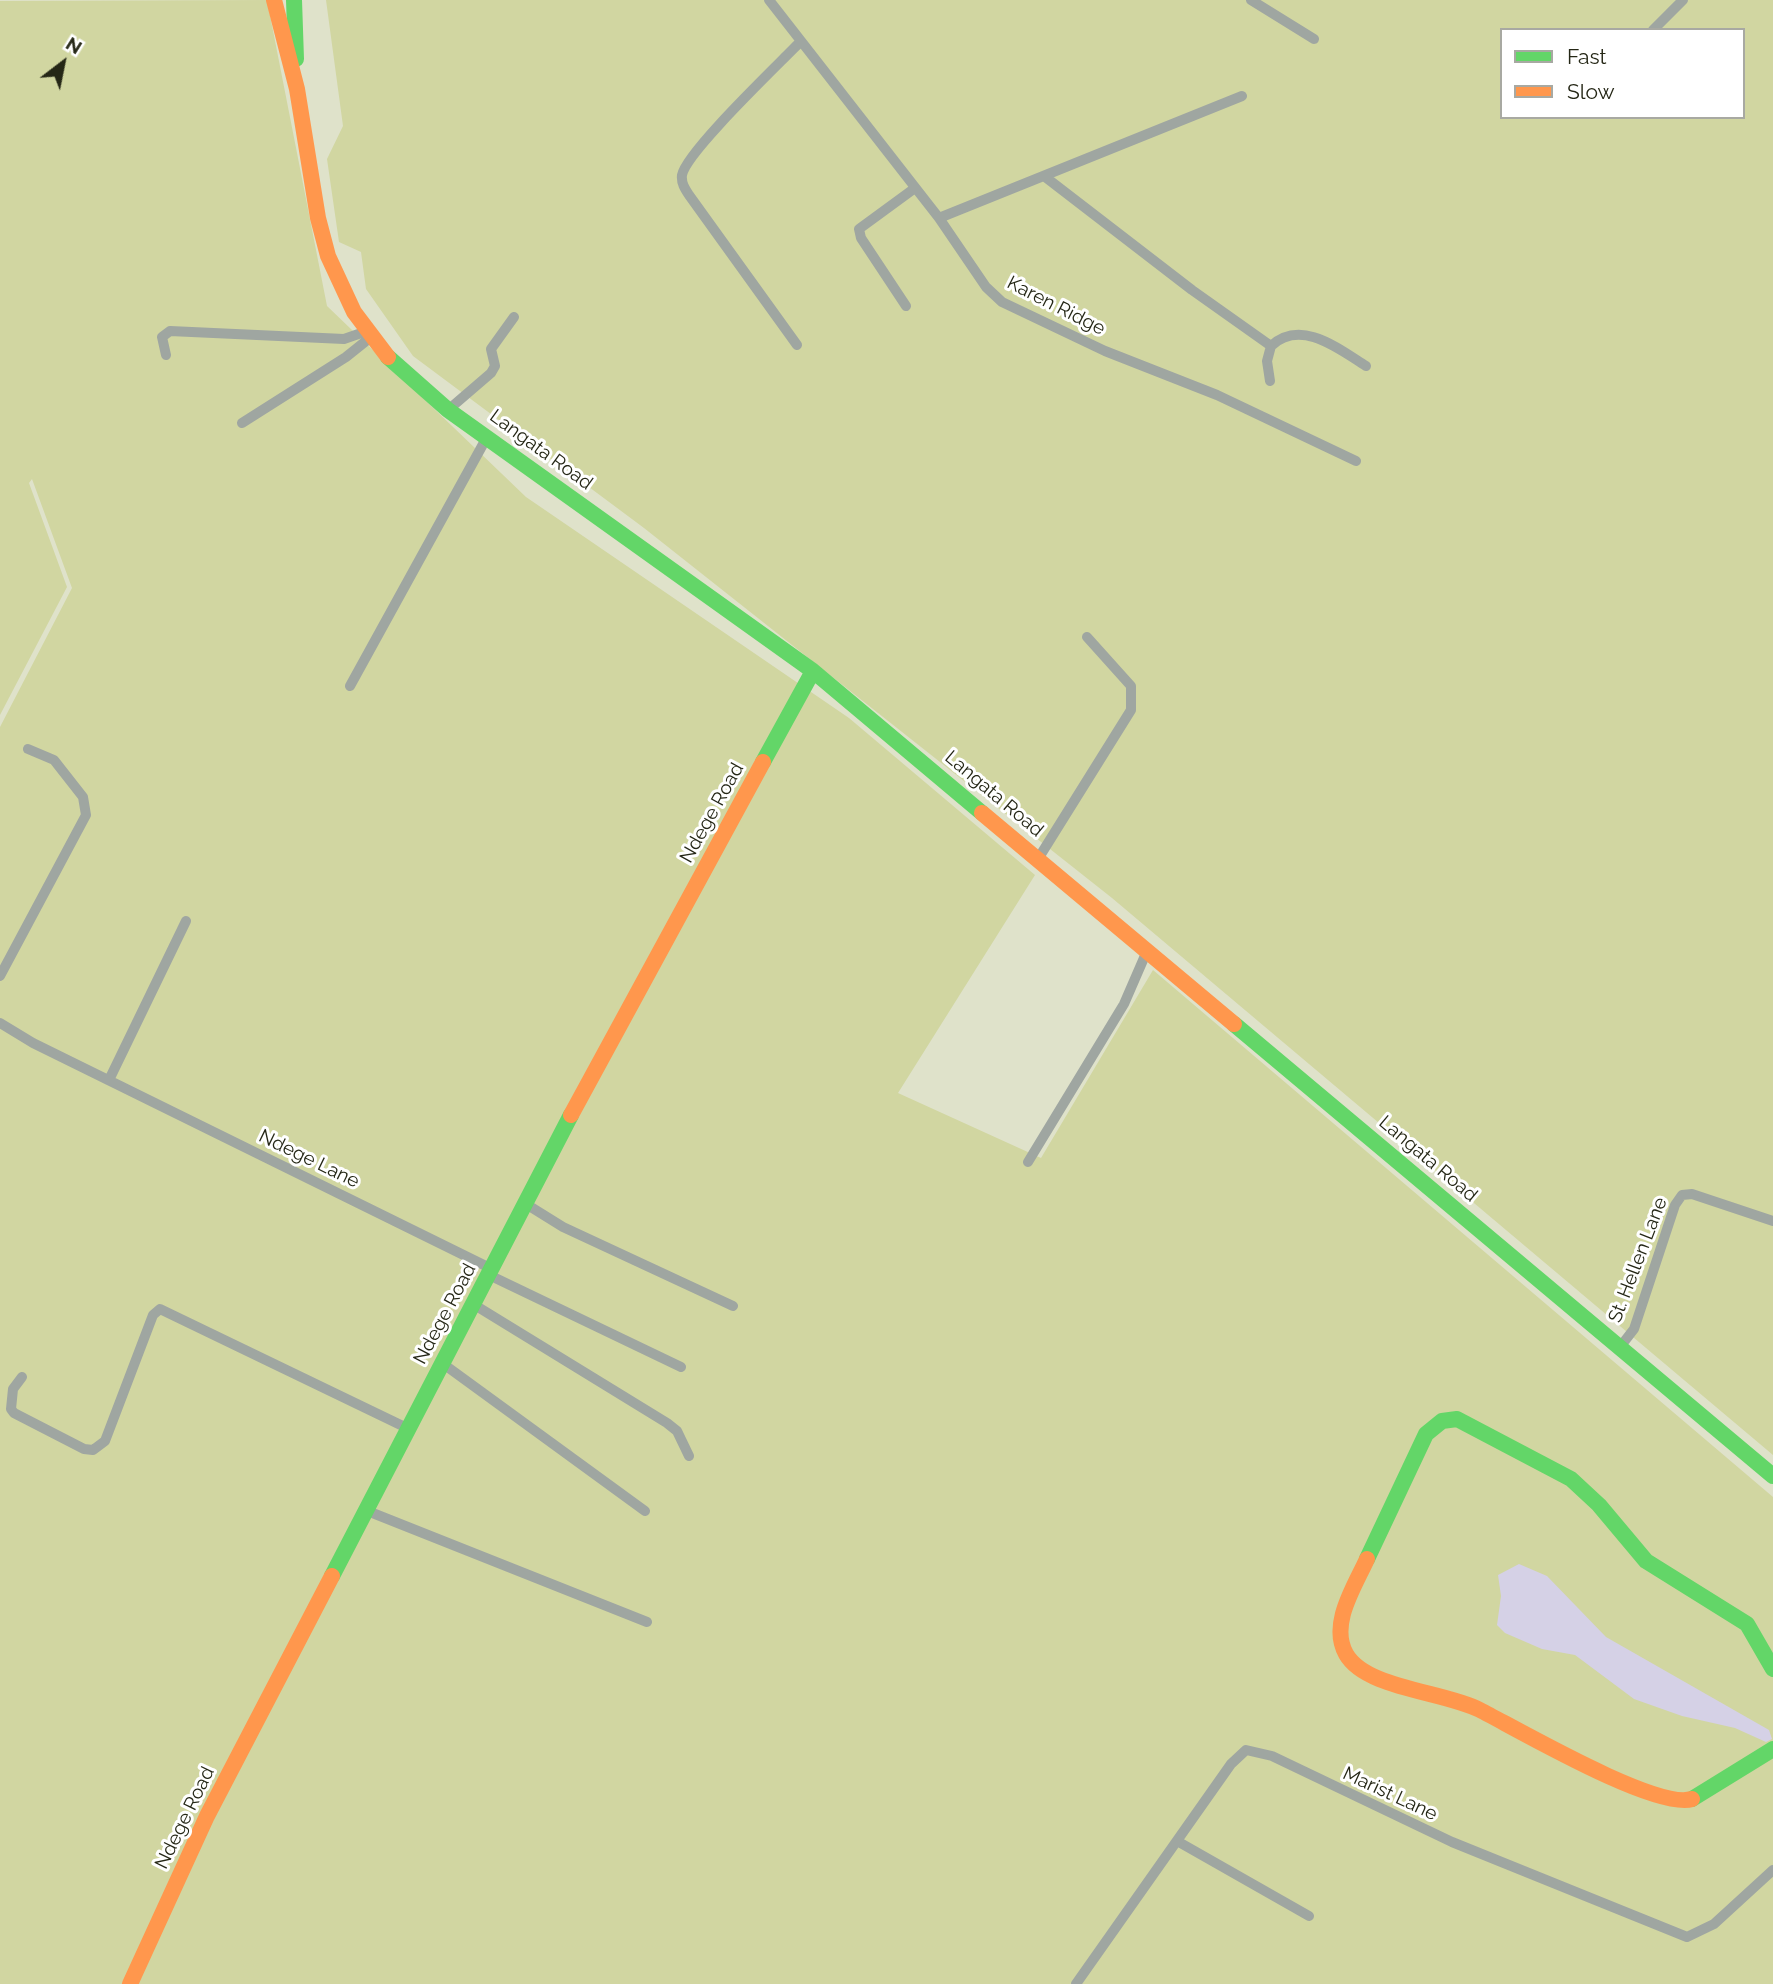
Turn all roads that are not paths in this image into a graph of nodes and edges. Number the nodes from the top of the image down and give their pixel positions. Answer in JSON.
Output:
{"nodes":[{"id":1,"x":274,"y":0,"type":"edge"},
{"id":2,"x":294,"y":0,"type":"edge"},
{"id":3,"x":769,"y":0,"type":"edge"},
{"id":4,"x":1251,"y":0,"type":"edge"},
{"id":5,"x":1683,"y":0,"type":"edge"},
{"id":6,"x":1655,"y":28,"type":"edge"},
{"id":7,"x":1314,"y":39,"type":"dead end"},
{"id":8,"x":801,"y":41,"type":"junction"},
{"id":9,"x":297,"y":89,"type":"junction"},
{"id":10,"x":1242,"y":96,"type":"dead end"},
{"id":11,"x":1044,"y":176,"type":"junction"},
{"id":12,"x":915,"y":188,"type":"junction"},
{"id":13,"x":939,"y":219,"type":"junction"},
{"id":14,"x":906,"y":306,"type":"dead end"},
{"id":15,"x":513,"y":317,"type":"dead end"},
{"id":16,"x":369,"y":334,"type":"junction"},
{"id":17,"x":797,"y":345,"type":"dead end"},
{"id":18,"x":1271,"y":346,"type":"junction"},
{"id":19,"x":166,"y":355,"type":"dead end"},
{"id":20,"x":1366,"y":366,"type":"dead end"},
{"id":21,"x":1270,"y":381,"type":"dead end"},
{"id":22,"x":448,"y":410,"type":"junction"},
{"id":23,"x":242,"y":423,"type":"dead end"},
{"id":24,"x":487,"y":437,"type":"junction"},
{"id":25,"x":1356,"y":461,"type":"dead end"},
{"id":26,"x":1087,"y":637,"type":"dead end"},
{"id":27,"x":813,"y":671,"type":"junction"},
{"id":28,"x":350,"y":686,"type":"dead end"},
{"id":29,"x":28,"y":750,"type":"dead end"},
{"id":30,"x":1038,"y":859,"type":"junction"},
{"id":31,"x":186,"y":921,"type":"dead end"},
{"id":32,"x":1147,"y":951,"type":"junction"},
{"id":33,"x":0,"y":976,"type":"edge"},
{"id":34,"x":0,"y":1023,"type":"edge"},
{"id":35,"x":110,"y":1080,"type":"junction"},
{"id":36,"x":1028,"y":1162,"type":"dead end"},
{"id":37,"x":526,"y":1204,"type":"junction"},
{"id":38,"x":1773,"y":1221,"type":"edge"},
{"id":39,"x":490,"y":1272,"type":"junction"},
{"id":40,"x":473,"y":1304,"type":"junction"},
{"id":41,"x":733,"y":1306,"type":"dead end"},
{"id":42,"x":1620,"y":1347,"type":"junction"},
{"id":43,"x":442,"y":1363,"type":"junction"},
{"id":44,"x":681,"y":1367,"type":"dead end"},
{"id":45,"x":22,"y":1377,"type":"dead end"},
{"id":46,"x":409,"y":1429,"type":"junction"},
{"id":47,"x":689,"y":1456,"type":"dead end"},
{"id":48,"x":1773,"y":1476,"type":"edge"},
{"id":49,"x":365,"y":1510,"type":"junction"},
{"id":50,"x":645,"y":1511,"type":"dead end"},
{"id":51,"x":647,"y":1622,"type":"dead end"},
{"id":52,"x":1773,"y":1669,"type":"edge"},
{"id":53,"x":1773,"y":1749,"type":"edge"},
{"id":54,"x":1177,"y":1841,"type":"junction"},
{"id":55,"x":1773,"y":1870,"type":"edge"},
{"id":56,"x":1309,"y":1916,"type":"dead end"},
{"id":57,"x":130,"y":1984,"type":"edge"},
{"id":58,"x":1076,"y":1984,"type":"edge"}],
"edges":[{"from":1,"to":9,"type":"street","name":"Langata Road"},
{"from":2,"to":9,"type":"street","name":"Langata Road"},
{"from":3,"to":8,"type":"street","name":"Karen Ridge"},
{"from":4,"to":7,"type":"street"},
{"from":5,"to":6,"type":"street"},
{"from":8,"to":12,"type":"street","name":"Karen Ridge"},
{"from":8,"to":17,"type":"street"},
{"from":9,"to":16,"type":"street","name":"Langata Road"},
{"from":10,"to":11,"type":"street"},
{"from":11,"to":13,"type":"street"},
{"from":11,"to":18,"type":"street"},
{"from":12,"to":13,"type":"street","name":"Karen Ridge"},
{"from":12,"to":14,"type":"street"},
{"from":13,"to":25,"type":"street","name":"Karen Ridge"},
{"from":15,"to":22,"type":"street"},
{"from":16,"to":19,"type":"street"},
{"from":16,"to":22,"type":"street","name":"Langata Road"},
{"from":16,"to":23,"type":"street"},
{"from":18,"to":20,"type":"street"},
{"from":18,"to":21,"type":"street"},
{"from":22,"to":24,"type":"street","name":"Langata Road"},
{"from":24,"to":27,"type":"street","name":"Langata Road"},
{"from":24,"to":28,"type":"street"},
{"from":26,"to":30,"type":"street"},
{"from":27,"to":30,"type":"street","name":"Langata Road"},
{"from":27,"to":37,"type":"street","name":"Ndege Road"},
{"from":29,"to":33,"type":"street"},
{"from":30,"to":32,"type":"street","name":"Langata Road"},
{"from":31,"to":35,"type":"street"},
{"from":32,"to":36,"type":"street"},
{"from":32,"to":42,"type":"street","name":"Langata Road"},
{"from":34,"to":35,"type":"street","name":"Ndege Lane"},
{"from":35,"to":39,"type":"street","name":"Ndege Lane"},
{"from":37,"to":39,"type":"street","name":"Ndege Road"},
{"from":37,"to":41,"type":"street"},
{"from":38,"to":42,"type":"street","name":"St. Hellen Lane"},
{"from":39,"to":40,"type":"street","name":"Ndege Road"},
{"from":39,"to":44,"type":"street","name":"Ndege Lane"},
{"from":40,"to":43,"type":"street","name":"Ndege Road"},
{"from":40,"to":47,"type":"street"},
{"from":42,"to":48,"type":"street","name":"Langata Road"},
{"from":43,"to":46,"type":"street","name":"Ndege Road"},
{"from":43,"to":50,"type":"street"},
{"from":45,"to":46,"type":"street"},
{"from":46,"to":49,"type":"street","name":"Ndege Road"},
{"from":49,"to":51,"type":"street"},
{"from":49,"to":57,"type":"street","name":"Ndege Road"},
{"from":52,"to":53,"type":"street"},
{"from":54,"to":55,"type":"street","name":"Marist Lane"},
{"from":54,"to":56,"type":"street"},
{"from":54,"to":58,"type":"street","name":"Marist Lane"}]}
